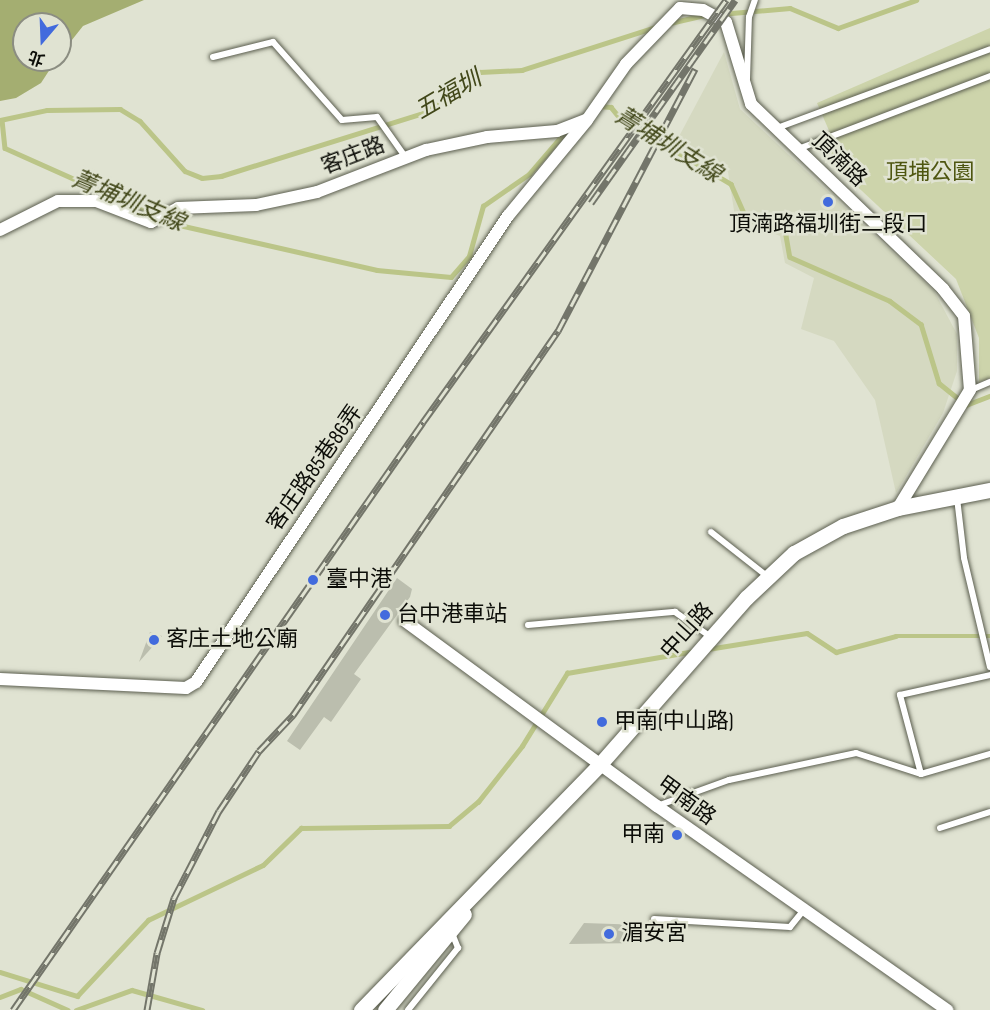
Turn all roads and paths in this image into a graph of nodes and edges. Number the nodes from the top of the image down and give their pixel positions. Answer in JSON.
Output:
{"nodes":[{"id":1,"x":755,"y":0,"type":"edge"},
{"id":2,"x":679,"y":4,"type":"edge"},
{"id":3,"x":990,"y":49,"type":"edge"},
{"id":4,"x":213,"y":57,"type":"dead end"},
{"id":5,"x":990,"y":76,"type":"edge"},
{"id":6,"x":745,"y":94,"type":"junction"},
{"id":7,"x":587,"y":120,"type":"junction"},
{"id":8,"x":776,"y":128,"type":"junction"},
{"id":9,"x":798,"y":149,"type":"junction"},
{"id":10,"x":406,"y":159,"type":"junction"},
{"id":11,"x":0,"y":230,"type":"edge"},
{"id":12,"x":990,"y":382,"type":"edge"},
{"id":13,"x":970,"y":390,"type":"junction"},
{"id":14,"x":990,"y":490,"type":"edge"},
{"id":15,"x":957,"y":495,"type":"junction"},
{"id":16,"x":898,"y":508,"type":"junction"},
{"id":17,"x":711,"y":532,"type":"dead end"},
{"id":18,"x":769,"y":577,"type":"junction"},
{"id":19,"x":405,"y":621,"type":"dead end"},
{"id":20,"x":528,"y":625,"type":"dead end"},
{"id":21,"x":711,"y":637,"type":"junction"},
{"id":22,"x":990,"y":668,"type":"edge"},
{"id":23,"x":990,"y":675,"type":"edge"},
{"id":24,"x":0,"y":679,"type":"edge"},
{"id":25,"x":990,"y":754,"type":"edge"},
{"id":26,"x":601,"y":764,"type":"junction"},
{"id":27,"x":921,"y":774,"type":"junction"},
{"id":28,"x":657,"y":806,"type":"junction"},
{"id":29,"x":990,"y":812,"type":"edge"},
{"id":30,"x":940,"y":828,"type":"dead end"},
{"id":31,"x":499,"y":869,"type":"junction"},
{"id":32,"x":804,"y":910,"type":"junction"},
{"id":33,"x":654,"y":919,"type":"dead end"},
{"id":34,"x":450,"y":929,"type":"junction"},
{"id":35,"x":361,"y":1010,"type":"edge"},
{"id":36,"x":386,"y":1010,"type":"edge"},
{"id":37,"x":408,"y":1010,"type":"edge"},
{"id":38,"x":946,"y":1010,"type":"edge"}],
"edges":[{"from":1,"to":6,"type":"lane"},
{"from":2,"to":6,"type":"street","name":"頂湳路"},
{"from":2,"to":7,"type":"street"},
{"from":3,"to":8,"type":"lane"},
{"from":4,"to":10,"type":"lane"},
{"from":5,"to":9,"type":"lane"},
{"from":6,"to":8,"type":"street","name":"頂湳路"},
{"from":7,"to":10,"type":"street","name":"客庄路"},
{"from":7,"to":24,"type":"street","name":"客庄路85巷86弄"},
{"from":8,"to":9,"type":"street","name":"頂湳路"},
{"from":9,"to":13,"type":"street","name":"頂湳路"},
{"from":10,"to":11,"type":"street","name":"客庄路"},
{"from":12,"to":13,"type":"lane"},
{"from":13,"to":16,"type":"street"},
{"from":14,"to":15,"type":"street","name":"中山路"},
{"from":15,"to":16,"type":"street","name":"中山路"},
{"from":15,"to":22,"type":"lane"},
{"from":16,"to":18,"type":"street","name":"中山路"},
{"from":17,"to":18,"type":"lane"},
{"from":18,"to":21,"type":"street","name":"中山路"},
{"from":19,"to":26,"type":"street","name":"甲南路"},
{"from":20,"to":21,"type":"lane"},
{"from":21,"to":26,"type":"street","name":"中山路"},
{"from":23,"to":27,"type":"lane"},
{"from":25,"to":27,"type":"lane"},
{"from":26,"to":28,"type":"street","name":"甲南路"},
{"from":26,"to":31,"type":"street","name":"中山路"},
{"from":27,"to":28,"type":"lane"},
{"from":28,"to":32,"type":"street","name":"甲南路"},
{"from":29,"to":30,"type":"lane"},
{"from":31,"to":34,"type":"street"},
{"from":31,"to":35,"type":"street"},
{"from":32,"to":33,"type":"lane"},
{"from":32,"to":38,"type":"street","name":"甲南路"},
{"from":34,"to":36,"type":"street"},
{"from":34,"to":37,"type":"lane"}]}
